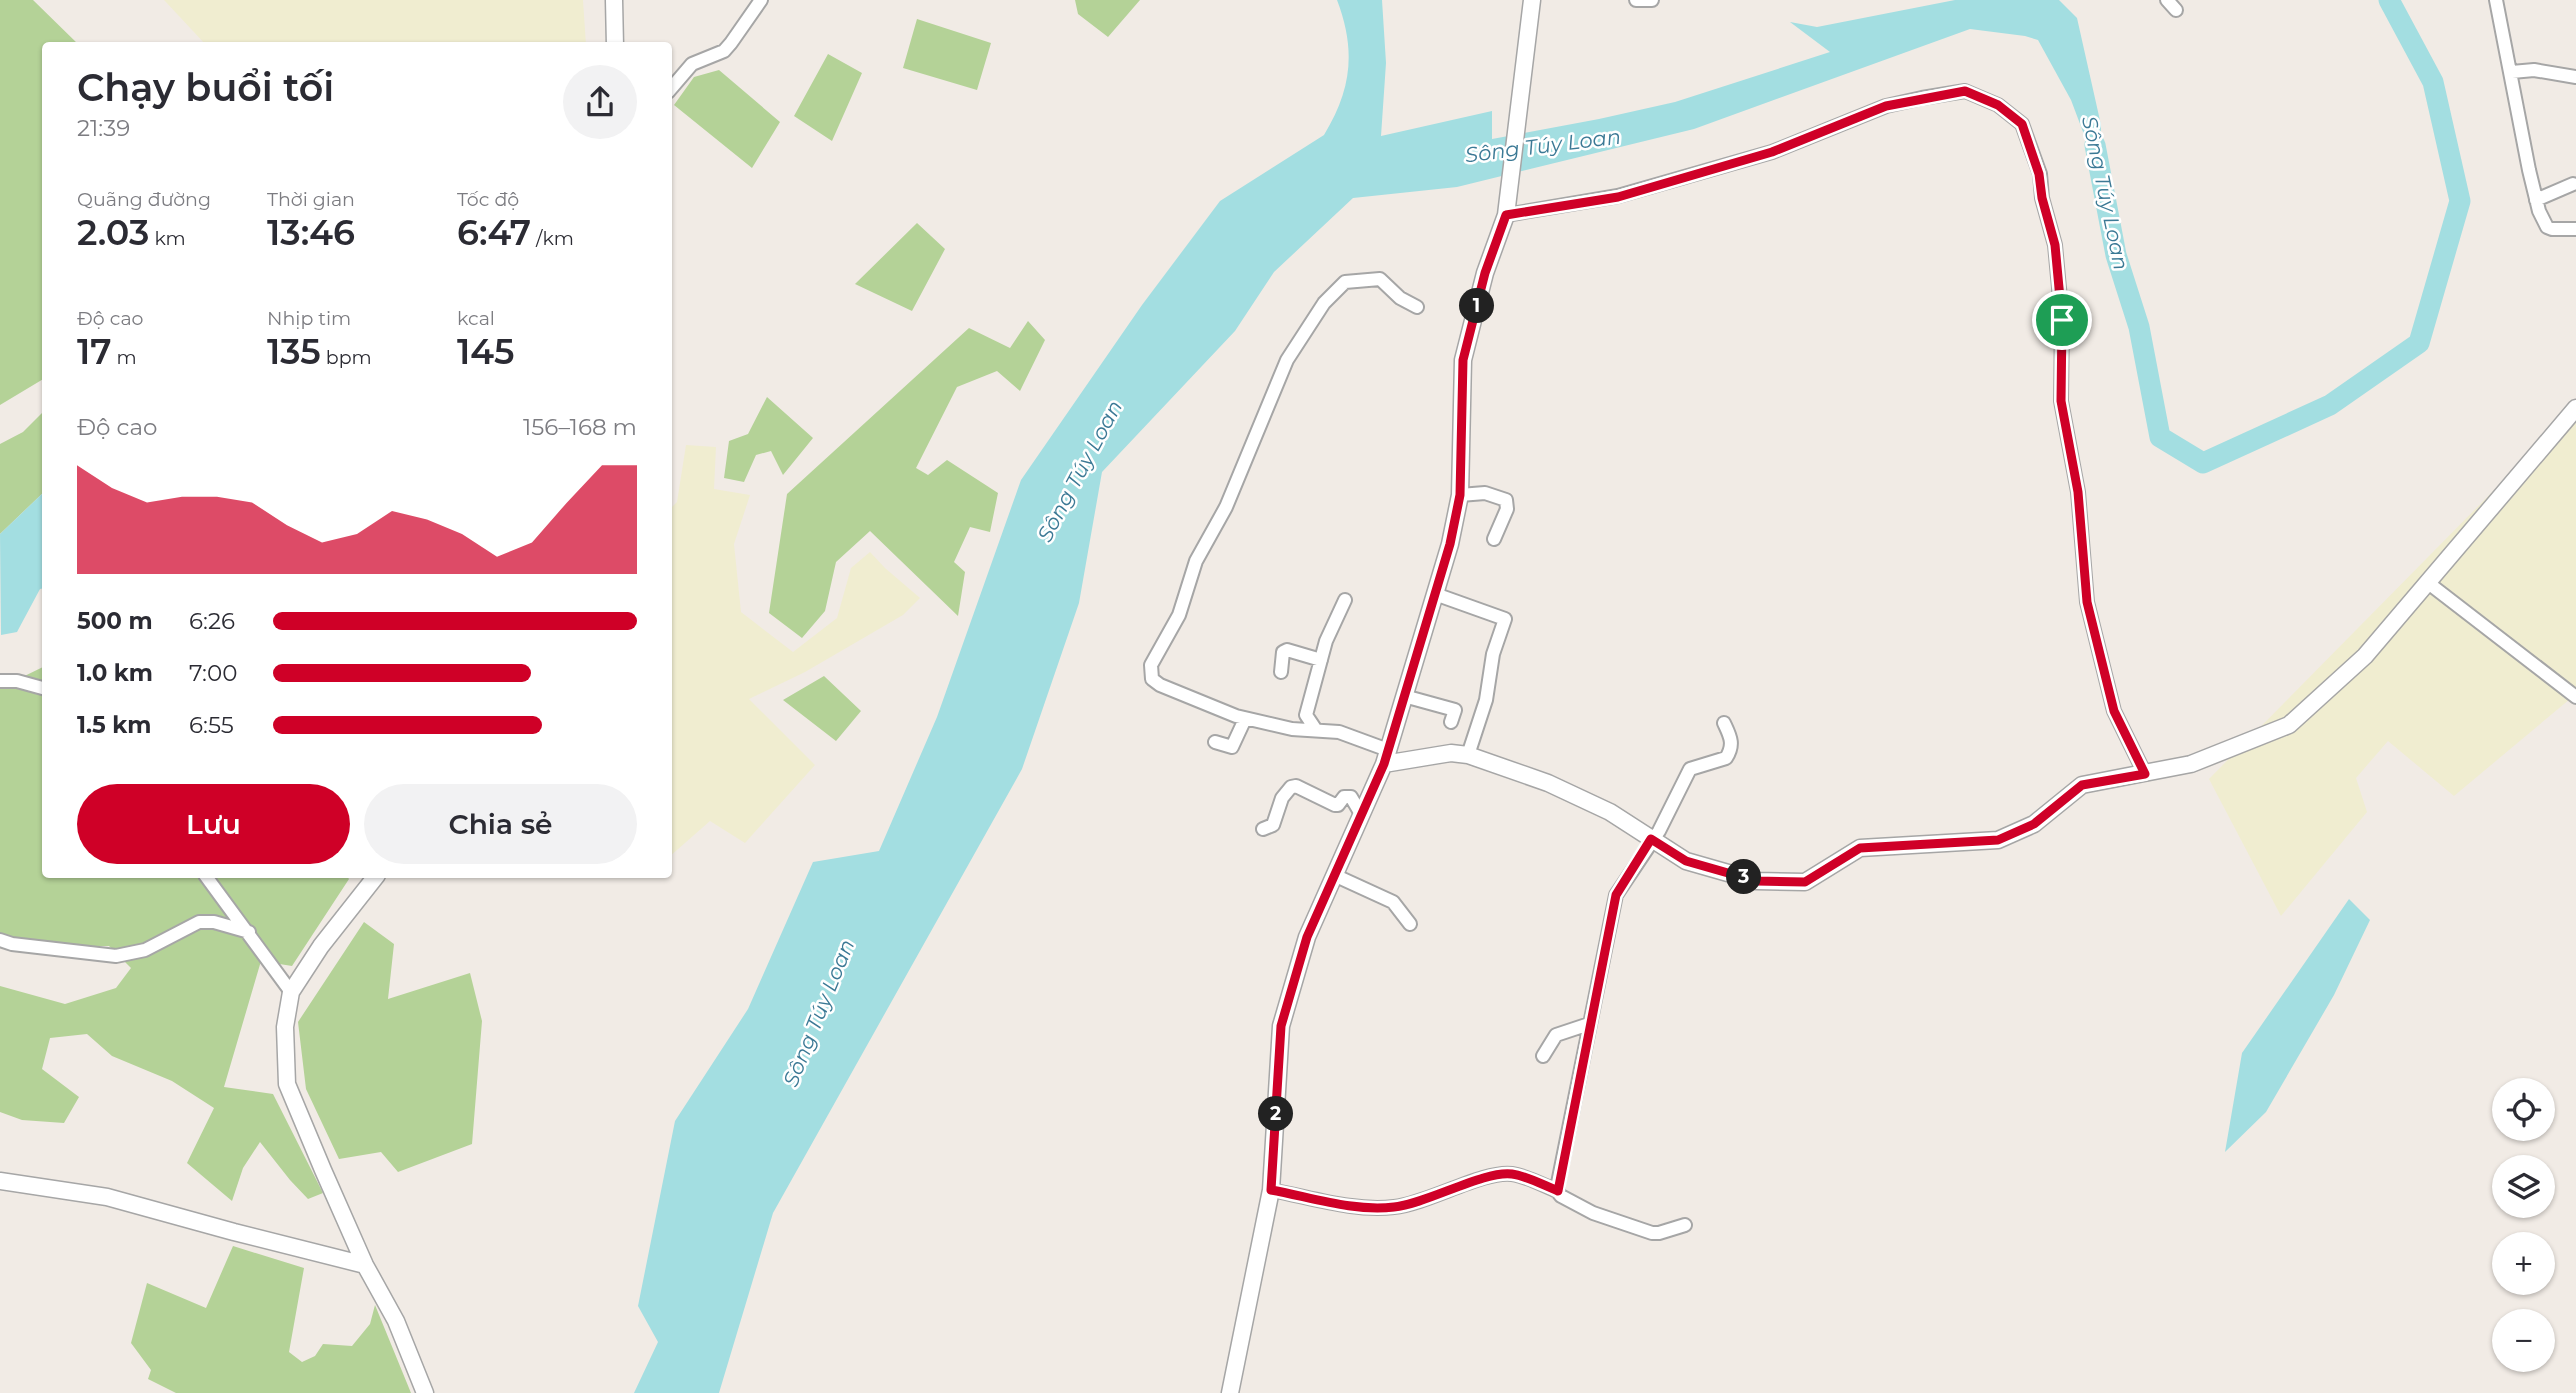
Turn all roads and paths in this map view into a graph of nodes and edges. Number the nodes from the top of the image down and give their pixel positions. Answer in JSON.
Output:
{"nodes":[{"id":1,"x":614,"y":0,"type":"edge"},
{"id":2,"x":761,"y":0,"type":"edge"},
{"id":3,"x":1532,"y":0,"type":"edge"},
{"id":4,"x":1636,"y":0,"type":"edge"},
{"id":5,"x":1652,"y":0,"type":"edge"},
{"id":6,"x":2496,"y":0,"type":"edge"},
{"id":7,"x":615,"y":42,"type":"edge"},
{"id":8,"x":2512,"y":72,"type":"junction"},
{"id":9,"x":2576,"y":77,"type":"edge"},
{"id":10,"x":672,"y":87,"type":"edge"},
{"id":11,"x":2572,"y":184,"type":"dead end"},
{"id":12,"x":2536,"y":200,"type":"junction"},
{"id":13,"x":1506,"y":215,"type":"junction"},
{"id":14,"x":2576,"y":229,"type":"edge"},
{"id":15,"x":1417,"y":307,"type":"dead end"},
{"id":16,"x":2576,"y":408,"type":"edge"},
{"id":17,"x":1460,"y":495,"type":"junction"},
{"id":18,"x":1494,"y":539,"type":"dead end"},
{"id":19,"x":2427,"y":582,"type":"junction"},
{"id":20,"x":1435,"y":594,"type":"junction"},
{"id":21,"x":1345,"y":600,"type":"dead end"},
{"id":22,"x":1321,"y":660,"type":"junction"},
{"id":23,"x":1281,"y":672,"type":"dead end"},
{"id":24,"x":0,"y":681,"type":"edge"},
{"id":25,"x":42,"y":688,"type":"edge"},
{"id":26,"x":1404,"y":696,"type":"junction"},
{"id":27,"x":2576,"y":697,"type":"edge"},
{"id":28,"x":1245,"y":719,"type":"junction"},
{"id":29,"x":1451,"y":722,"type":"dead end"},
{"id":30,"x":1724,"y":723,"type":"dead end"},
{"id":31,"x":1316,"y":730,"type":"junction"},
{"id":32,"x":1215,"y":743,"type":"dead end"},
{"id":33,"x":1468,"y":755,"type":"junction"},
{"id":34,"x":1386,"y":757,"type":"junction"},
{"id":35,"x":2145,"y":774,"type":"junction"},
{"id":36,"x":1361,"y":814,"type":"junction"},
{"id":37,"x":1263,"y":829,"type":"dead end"},
{"id":38,"x":1651,"y":839,"type":"junction"},
{"id":39,"x":1334,"y":875,"type":"junction"},
{"id":40,"x":207,"y":878,"type":"edge"},
{"id":41,"x":375,"y":878,"type":"edge"},
{"id":42,"x":1410,"y":924,"type":"dead end"},
{"id":43,"x":249,"y":932,"type":"junction"},
{"id":44,"x":0,"y":940,"type":"edge"},
{"id":45,"x":290,"y":992,"type":"junction"},
{"id":46,"x":1589,"y":1024,"type":"junction"},
{"id":47,"x":1543,"y":1056,"type":"dead end"},
{"id":48,"x":0,"y":1181,"type":"edge"},
{"id":49,"x":1271,"y":1190,"type":"junction"},
{"id":50,"x":1558,"y":1191,"type":"junction"},
{"id":51,"x":1685,"y":1225,"type":"dead end"},
{"id":52,"x":365,"y":1265,"type":"junction"},
{"id":53,"x":425,"y":1393,"type":"edge"},
{"id":54,"x":1230,"y":1393,"type":"edge"}],
"edges":[{"from":1,"to":7,"type":"street"},
{"from":2,"to":10,"type":"street"},
{"from":3,"to":13,"type":"street"},
{"from":4,"to":5,"type":"street"},
{"from":6,"to":8,"type":"street"},
{"from":8,"to":9,"type":"street"},
{"from":8,"to":12,"type":"street"},
{"from":11,"to":12,"type":"street"},
{"from":12,"to":14,"type":"street"},
{"from":13,"to":17,"type":"street"},
{"from":13,"to":35,"type":"street"},
{"from":15,"to":28,"type":"street"},
{"from":16,"to":19,"type":"street"},
{"from":17,"to":18,"type":"street"},
{"from":17,"to":20,"type":"street"},
{"from":19,"to":27,"type":"street"},
{"from":19,"to":35,"type":"street"},
{"from":20,"to":26,"type":"street"},
{"from":20,"to":33,"type":"street"},
{"from":21,"to":22,"type":"street"},
{"from":22,"to":23,"type":"street"},
{"from":22,"to":31,"type":"street"},
{"from":24,"to":25,"type":"street"},
{"from":26,"to":29,"type":"street"},
{"from":26,"to":34,"type":"street"},
{"from":28,"to":31,"type":"street"},
{"from":28,"to":32,"type":"street"},
{"from":30,"to":38,"type":"street"},
{"from":31,"to":34,"type":"street"},
{"from":33,"to":34,"type":"street"},
{"from":33,"to":38,"type":"street"},
{"from":34,"to":36,"type":"street"},
{"from":35,"to":38,"type":"street"},
{"from":36,"to":37,"type":"street"},
{"from":36,"to":39,"type":"street"},
{"from":38,"to":46,"type":"street"},
{"from":39,"to":42,"type":"street"},
{"from":39,"to":49,"type":"street"},
{"from":40,"to":43,"type":"street"},
{"from":41,"to":45,"type":"street"},
{"from":43,"to":44,"type":"street"},
{"from":43,"to":45,"type":"street"},
{"from":45,"to":52,"type":"street"},
{"from":46,"to":47,"type":"street"},
{"from":46,"to":50,"type":"street"},
{"from":48,"to":52,"type":"street"},
{"from":49,"to":50,"type":"street"},
{"from":49,"to":54,"type":"street"},
{"from":50,"to":51,"type":"street"},
{"from":52,"to":53,"type":"street"}]}
